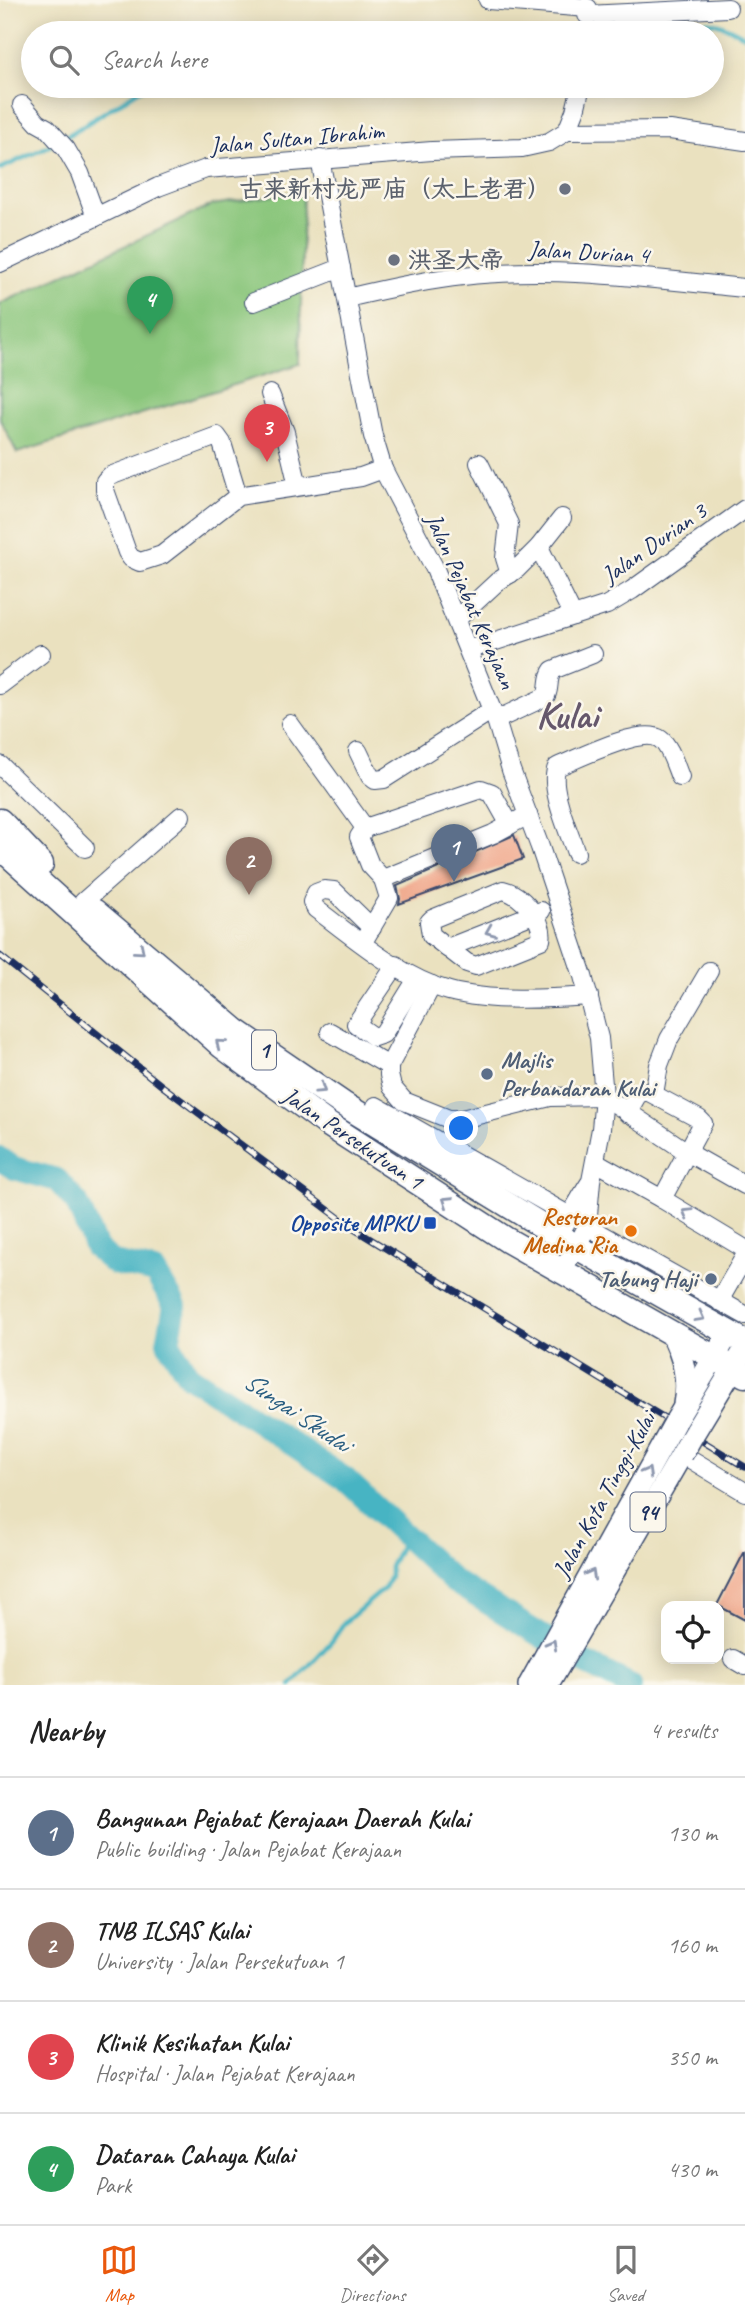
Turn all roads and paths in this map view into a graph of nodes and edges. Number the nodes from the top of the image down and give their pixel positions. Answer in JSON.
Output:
{"nodes":[{"id":1,"x":488,"y":0,"type":"edge"},
{"id":2,"x":589,"y":8,"type":"edge"},
{"id":3,"x":728,"y":8,"type":"dead end"},
{"id":4,"x":578,"y":98,"type":"edge"},
{"id":5,"x":22,"y":105,"type":"dead end"},
{"id":6,"x":567,"y":131,"type":"junction"},
{"id":7,"x":745,"y":141,"type":"edge"},
{"id":8,"x":320,"y":159,"type":"junction"},
{"id":9,"x":96,"y":217,"type":"junction"},
{"id":10,"x":0,"y":264,"type":"edge"},
{"id":11,"x":341,"y":268,"type":"junction"},
{"id":12,"x":745,"y":288,"type":"edge"},
{"id":13,"x":347,"y":298,"type":"junction"},
{"id":14,"x":254,"y":302,"type":"dead end"},
{"id":15,"x":270,"y":394,"type":"dead end"},
{"id":16,"x":479,"y":463,"type":"dead end"},
{"id":17,"x":383,"y":469,"type":"junction"},
{"id":18,"x":298,"y":486,"type":"junction"},
{"id":19,"x":238,"y":496,"type":"junction"},
{"id":20,"x":745,"y":509,"type":"edge"},
{"id":21,"x":562,"y":519,"type":"dead end"},
{"id":22,"x":539,"y":547,"type":"junction"},
{"id":23,"x":510,"y":574,"type":"junction"},
{"id":24,"x":573,"y":616,"type":"junction"},
{"id":25,"x":457,"y":619,"type":"junction"},
{"id":26,"x":468,"y":650,"type":"junction"},
{"id":27,"x":41,"y":654,"type":"dead end"},
{"id":28,"x":593,"y":654,"type":"dead end"},
{"id":29,"x":0,"y":685,"type":"edge"},
{"id":30,"x":494,"y":715,"type":"junction"},
{"id":31,"x":290,"y":724,"type":"dead end"},
{"id":32,"x":358,"y":751,"type":"dead end"},
{"id":33,"x":0,"y":765,"type":"edge"},
{"id":34,"x":680,"y":777,"type":"dead end"},
{"id":35,"x":527,"y":815,"type":"junction"},
{"id":36,"x":181,"y":816,"type":"dead end"},
{"id":37,"x":0,"y":821,"type":"edge"},
{"id":38,"x":510,"y":825,"type":"junction"},
{"id":39,"x":365,"y":828,"type":"junction"},
{"id":40,"x":0,"y":847,"type":"edge"},
{"id":41,"x":85,"y":848,"type":"dead end"},
{"id":42,"x":576,"y":853,"type":"dead end"},
{"id":43,"x":383,"y":879,"type":"junction"},
{"id":44,"x":83,"y":902,"type":"junction"},
{"id":45,"x":558,"y":904,"type":"junction"},
{"id":46,"x":534,"y":914,"type":"junction"},
{"id":47,"x":447,"y":948,"type":"junction"},
{"id":48,"x":396,"y":965,"type":"junction"},
{"id":49,"x":709,"y":971,"type":"dead end"},
{"id":50,"x":424,"y":982,"type":"junction"},
{"id":51,"x":589,"y":996,"type":"junction"},
{"id":52,"x":330,"y":1032,"type":"dead end"},
{"id":53,"x":389,"y":1066,"type":"junction"},
{"id":54,"x":654,"y":1094,"type":"junction"},
{"id":55,"x":604,"y":1096,"type":"junction"},
{"id":56,"x":376,"y":1106,"type":"dead end"},
{"id":57,"x":627,"y":1113,"type":"junction"},
{"id":58,"x":449,"y":1119,"type":"junction"},
{"id":59,"x":438,"y":1141,"type":"junction"},
{"id":60,"x":687,"y":1152,"type":"junction"},
{"id":61,"x":596,"y":1162,"type":"junction"},
{"id":62,"x":745,"y":1185,"type":"edge"},
{"id":63,"x":662,"y":1199,"type":"junction"},
{"id":64,"x":573,"y":1231,"type":"junction"},
{"id":65,"x":745,"y":1249,"type":"edge"},
{"id":66,"x":745,"y":1256,"type":"edge"},
{"id":67,"x":551,"y":1266,"type":"junction"},
{"id":68,"x":719,"y":1301,"type":"junction"},
{"id":69,"x":671,"y":1333,"type":"junction"},
{"id":70,"x":738,"y":1353,"type":"edge"},
{"id":71,"x":679,"y":1416,"type":"junction"},
{"id":72,"x":673,"y":1448,"type":"junction"},
{"id":73,"x":745,"y":1492,"type":"edge"},
{"id":74,"x":583,"y":1608,"type":"junction"},
{"id":75,"x":529,"y":1685,"type":"edge"},
{"id":76,"x":548,"y":1685,"type":"edge"}],
"edges":[{"from":1,"to":2,"type":"street"},
{"from":2,"to":3,"type":"street"},
{"from":4,"to":6,"type":"street"},
{"from":5,"to":9,"type":"street"},
{"from":6,"to":7,"type":"street"},
{"from":6,"to":8,"type":"street","name":"Jalan Sultan Ibrahim"},
{"from":8,"to":9,"type":"street","name":"Jalan Sultan Ibrahim"},
{"from":8,"to":11,"type":"street","name":"Jalan Pejabat Kerajaan"},
{"from":9,"to":10,"type":"street","name":"Jalan Sultan Ibrahim"},
{"from":11,"to":13,"type":"street","name":"Jalan Pejabat Kerajaan"},
{"from":11,"to":14,"type":"street"},
{"from":12,"to":13,"type":"street","name":"Jalan Durian 4"},
{"from":13,"to":17,"type":"street","name":"Jalan Pejabat Kerajaan"},
{"from":15,"to":18,"type":"street"},
{"from":16,"to":23,"type":"street"},
{"from":17,"to":18,"type":"street"},
{"from":17,"to":25,"type":"street","name":"Jalan Pejabat Kerajaan"},
{"from":18,"to":19,"type":"street"},
{"from":19,"to":19,"type":"street"},
{"from":20,"to":24,"type":"street","name":"Jalan Durian 3"},
{"from":21,"to":22,"type":"street"},
{"from":22,"to":23,"type":"street"},
{"from":22,"to":24,"type":"street"},
{"from":23,"to":25,"type":"street"},
{"from":24,"to":26,"type":"street","name":"Jalan Durian 3"},
{"from":25,"to":26,"type":"street","name":"Jalan Pejabat Kerajaan"},
{"from":26,"to":30,"type":"street","name":"Jalan Pejabat Kerajaan"},
{"from":27,"to":29,"type":"street"},
{"from":28,"to":30,"type":"street"},
{"from":30,"to":32,"type":"street"},
{"from":30,"to":35,"type":"street","name":"Jalan Pejabat Kerajaan"},
{"from":31,"to":39,"type":"street"},
{"from":33,"to":41,"type":"street"},
{"from":34,"to":42,"type":"street"},
{"from":35,"to":38,"type":"street"},
{"from":35,"to":45,"type":"street","name":"Jalan Pejabat Kerajaan"},
{"from":36,"to":44,"type":"street"},
{"from":37,"to":44,"type":"highway","name":"Jalan Persekutuan 1","number":"1"},
{"from":38,"to":39,"type":"street"},
{"from":38,"to":43,"type":"street"},
{"from":39,"to":43,"type":"street"},
{"from":67,"to":40,"type":"highway","name":"Jalan Persekutuan 1","number":"1","one_way":true},
{"from":43,"to":48,"type":"street"},
{"from":44,"to":64,"type":"highway","name":"Jalan Persekutuan 1","number":"1","one_way":true},
{"from":45,"to":46,"type":"street"},
{"from":45,"to":51,"type":"street","name":"Jalan Pejabat Kerajaan"},
{"from":46,"to":47,"type":"street","one_way":true},
{"from":46,"to":47,"type":"street"},
{"from":46,"to":47,"type":"street"},
{"from":48,"to":50,"type":"street"},
{"from":48,"to":50,"type":"street"},
{"from":49,"to":54,"type":"street"},
{"from":50,"to":51,"type":"street"},
{"from":50,"to":53,"type":"street"},
{"from":51,"to":55,"type":"street","name":"Jalan Pejabat Kerajaan"},
{"from":52,"to":53,"type":"street"},
{"from":53,"to":58,"type":"street"},
{"from":54,"to":57,"type":"street"},
{"from":54,"to":60,"type":"street"},
{"from":55,"to":57,"type":"street"},
{"from":55,"to":58,"type":"street"},
{"from":55,"to":61,"type":"street","name":"Jalan Pejabat Kerajaan"},
{"from":56,"to":59,"type":"street"},
{"from":57,"to":60,"type":"street"},
{"from":58,"to":59,"type":"street"},
{"from":59,"to":64,"type":"street"},
{"from":60,"to":62,"type":"street"},
{"from":60,"to":63,"type":"street"},
{"from":61,"to":63,"type":"street"},
{"from":61,"to":64,"type":"street","name":"Jalan Pejabat Kerajaan"},
{"from":65,"to":63,"type":"street","one_way":true},
{"from":64,"to":67,"type":"street","name":"Jalan Pejabat Kerajaan"},
{"from":64,"to":68,"type":"street"},
{"from":64,"to":70,"type":"highway","name":"Jalan Persekutuan 1","number":"1","one_way":true},
{"from":66,"to":68,"type":"street"},
{"from":67,"to":69,"type":"highway","name":"Jalan Persekutuan 1","number":"1"},
{"from":68,"to":70,"type":"street"},
{"from":69,"to":70,"type":"highway","name":"Jalan Persekutuan 1","number":"1"},
{"from":69,"to":71,"type":"main road"},
{"from":70,"to":71,"type":"main road","name":"Jalan Kota Tinggi-Kulai","number":"94"},
{"from":70,"to":72,"type":"main road","name":"Jalan Kota Tinggi-Kulai","number":"94","bridge":true},
{"from":71,"to":72,"type":"main road","name":"Jalan Kota Tinggi-Kulai","number":"94","bridge":true},
{"from":72,"to":73,"type":"street"},
{"from":72,"to":74,"type":"main road","name":"Jalan Kota Tinggi-Kulai","number":"94"},
{"from":75,"to":74,"type":"main road","name":"Jalan Kota Tinggi-Kulai","number":"94","one_way":true},
{"from":74,"to":76,"type":"main road","name":"Jalan Kota Tinggi-Kulai","number":"94"}]}
